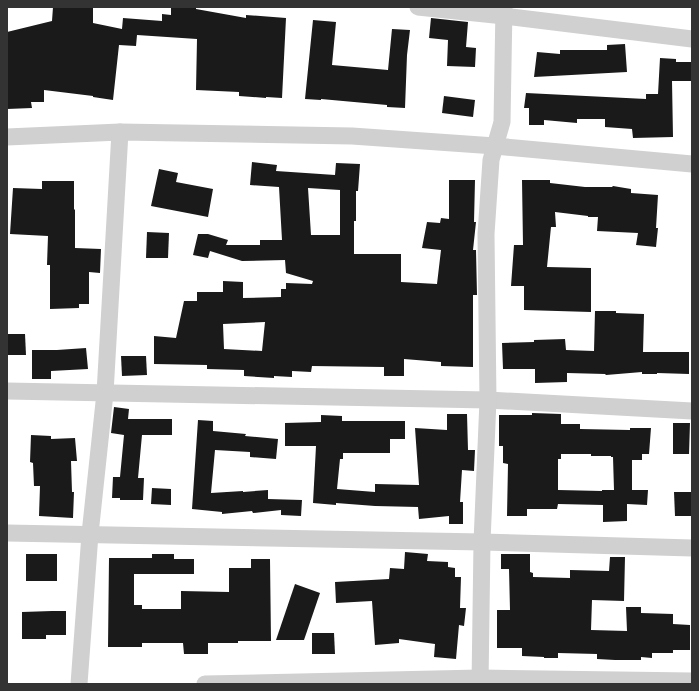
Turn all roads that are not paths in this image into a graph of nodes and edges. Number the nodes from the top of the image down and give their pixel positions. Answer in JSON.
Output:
{"nodes":[{"id":1,"x":418,"y":7,"type":"edge"},
{"id":2,"x":504,"y":11,"type":"edge"},
{"id":3,"x":692,"y":39,"type":"edge"},
{"id":4,"x":120,"y":132,"type":"junction"},
{"id":5,"x":7,"y":137,"type":"edge"},
{"id":6,"x":495,"y":146,"type":"junction"},
{"id":7,"x":692,"y":164,"type":"edge"},
{"id":8,"x":7,"y":391,"type":"edge"},
{"id":9,"x":105,"y":393,"type":"junction"},
{"id":10,"x":488,"y":400,"type":"junction"},
{"id":11,"x":692,"y":411,"type":"edge"},
{"id":12,"x":7,"y":533,"type":"edge"},
{"id":13,"x":90,"y":534,"type":"junction"},
{"id":14,"x":482,"y":542,"type":"junction"},
{"id":15,"x":692,"y":548,"type":"edge"},
{"id":16,"x":480,"y":681,"type":"edge"},
{"id":17,"x":692,"y":681,"type":"edge"},
{"id":18,"x":79,"y":684,"type":"edge"},
{"id":19,"x":205,"y":684,"type":"edge"}],
"edges":[{"from":1,"to":2,"type":"street"},
{"from":2,"to":3,"type":"street"},
{"from":2,"to":6,"type":"street"},
{"from":4,"to":5,"type":"street"},
{"from":4,"to":6,"type":"street"},
{"from":4,"to":9,"type":"street"},
{"from":6,"to":7,"type":"street"},
{"from":6,"to":10,"type":"street"},
{"from":8,"to":9,"type":"street"},
{"from":9,"to":10,"type":"street"},
{"from":9,"to":13,"type":"street"},
{"from":10,"to":11,"type":"street"},
{"from":10,"to":14,"type":"street"},
{"from":12,"to":13,"type":"street"},
{"from":13,"to":14,"type":"street"},
{"from":13,"to":18,"type":"street"},
{"from":14,"to":15,"type":"street"},
{"from":14,"to":16,"type":"street"},
{"from":16,"to":17,"type":"street"},
{"from":16,"to":19,"type":"street"}]}
